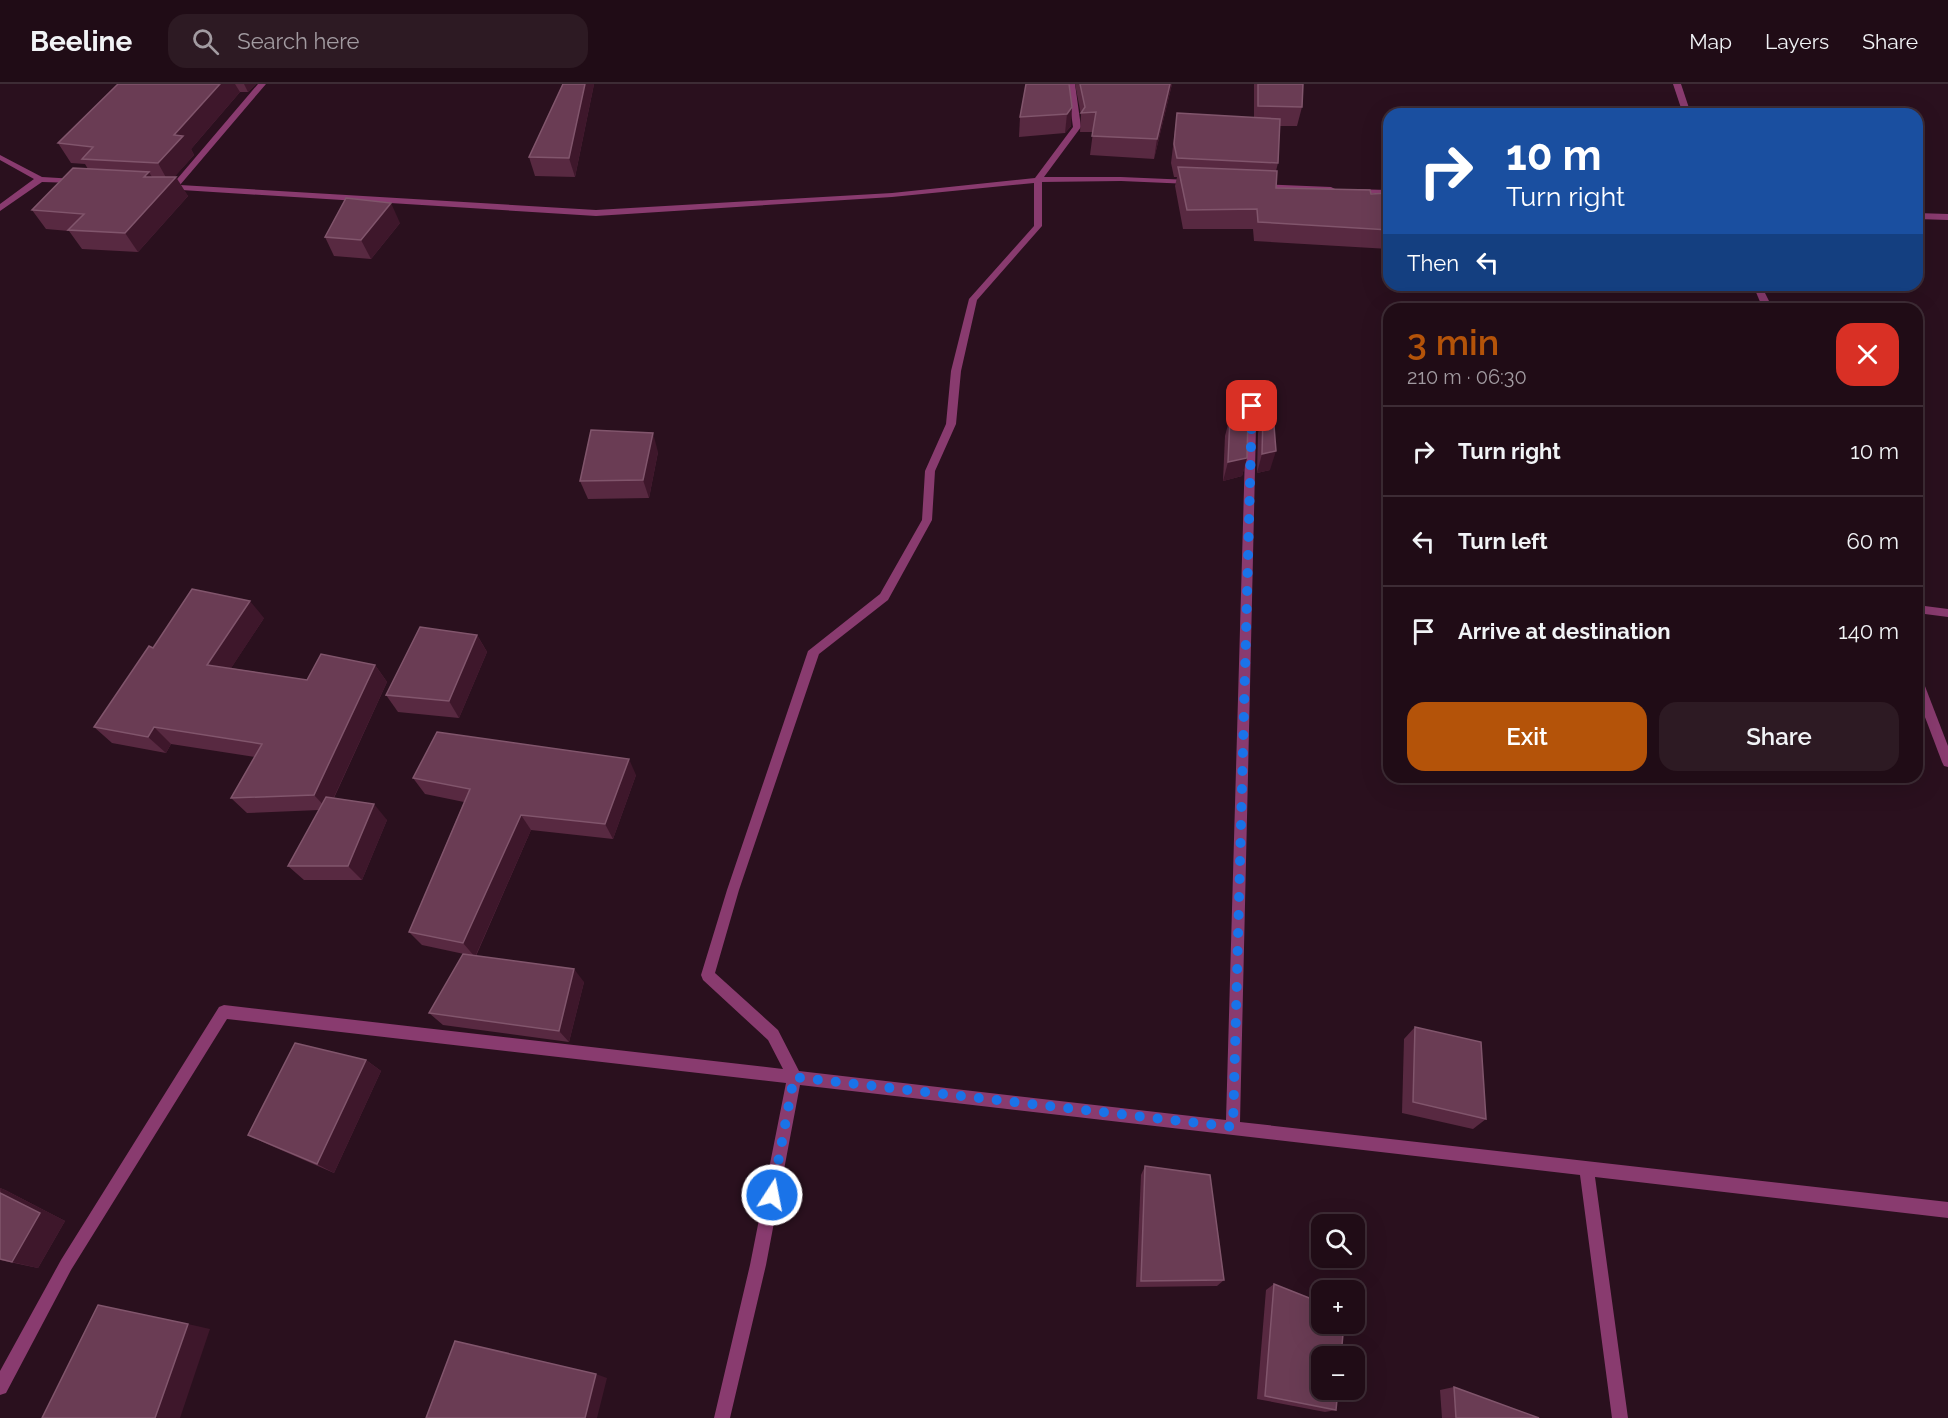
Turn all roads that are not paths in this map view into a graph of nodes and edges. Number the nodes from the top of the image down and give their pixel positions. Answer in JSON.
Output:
{"nodes":[{"id":1,"x":262,"y":84,"type":"edge"},
{"id":2,"x":1071,"y":84,"type":"edge"},
{"id":3,"x":1677,"y":84,"type":"edge"},
{"id":4,"x":1685,"y":108,"type":"edge"},
{"id":5,"x":0,"y":157,"type":"edge"},
{"id":6,"x":40,"y":179,"type":"junction"},
{"id":7,"x":1038,"y":180,"type":"junction"},
{"id":8,"x":85,"y":182,"type":"edge"},
{"id":9,"x":1203,"y":183,"type":"edge"},
{"id":10,"x":1249,"y":185,"type":"edge"},
{"id":11,"x":163,"y":186,"type":"edge"},
{"id":12,"x":174,"y":187,"type":"junction"},
{"id":13,"x":1383,"y":192,"type":"edge"},
{"id":14,"x":0,"y":208,"type":"edge"},
{"id":15,"x":1923,"y":216,"type":"edge"},
{"id":16,"x":1948,"y":217,"type":"edge"},
{"id":17,"x":1252,"y":383,"type":"dead end"},
{"id":18,"x":1923,"y":610,"type":"edge"},
{"id":19,"x":1948,"y":613,"type":"edge"},
{"id":20,"x":1923,"y":697,"type":"edge"},
{"id":21,"x":1948,"y":762,"type":"edge"},
{"id":22,"x":794,"y":1077,"type":"junction"},
{"id":23,"x":1233,"y":1127,"type":"junction"},
{"id":24,"x":1586,"y":1168,"type":"junction"},
{"id":25,"x":1948,"y":1210,"type":"edge"},
{"id":26,"x":0,"y":1387,"type":"edge"},
{"id":27,"x":722,"y":1418,"type":"edge"},
{"id":28,"x":1620,"y":1418,"type":"edge"}],
"edges":[{"from":1,"to":12,"type":"street"},
{"from":2,"to":7,"type":"street"},
{"from":3,"to":4,"type":"street"},
{"from":5,"to":6,"type":"street"},
{"from":6,"to":8,"type":"street"},
{"from":6,"to":14,"type":"street"},
{"from":7,"to":9,"type":"street"},
{"from":7,"to":12,"type":"street"},
{"from":7,"to":22,"type":"street"},
{"from":10,"to":13,"type":"street"},
{"from":11,"to":12,"type":"street"},
{"from":15,"to":16,"type":"street"},
{"from":17,"to":23,"type":"street"},
{"from":18,"to":19,"type":"street"},
{"from":20,"to":21,"type":"street"},
{"from":22,"to":23,"type":"street"},
{"from":22,"to":26,"type":"street"},
{"from":22,"to":27,"type":"street"},
{"from":23,"to":24,"type":"street"},
{"from":24,"to":25,"type":"street"},
{"from":24,"to":28,"type":"street"}]}
